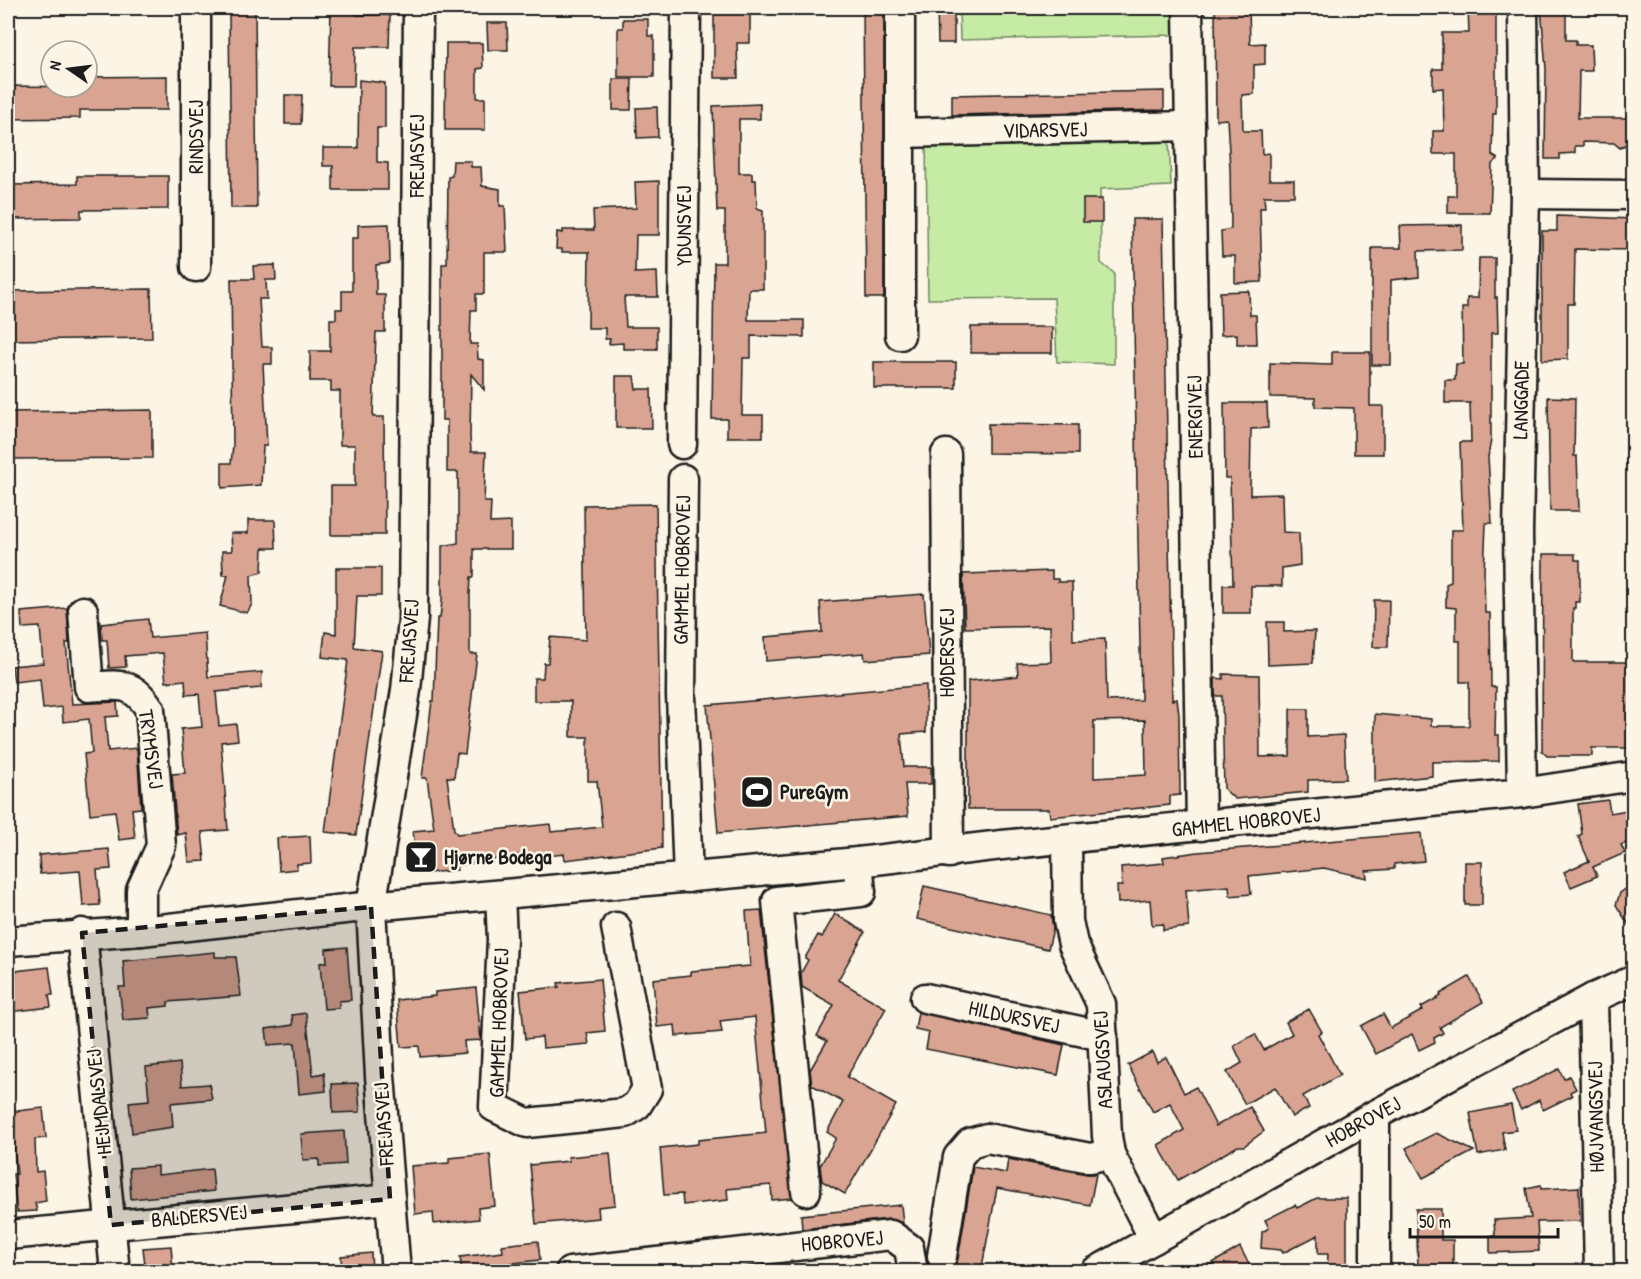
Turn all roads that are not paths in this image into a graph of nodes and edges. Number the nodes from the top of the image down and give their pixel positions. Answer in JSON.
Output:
{"nodes":[{"id":1,"x":196,"y":8,"type":"edge"},
{"id":2,"x":418,"y":8,"type":"edge"},
{"id":3,"x":686,"y":8,"type":"edge"},
{"id":4,"x":900,"y":8,"type":"edge"},
{"id":5,"x":1188,"y":8,"type":"edge"},
{"id":6,"x":1523,"y":8,"type":"edge"},
{"id":7,"x":1190,"y":126,"type":"junction"},
{"id":8,"x":900,"y":133,"type":"junction"},
{"id":9,"x":1525,"y":194,"type":"junction"},
{"id":10,"x":1634,"y":195,"type":"edge"},
{"id":11,"x":196,"y":267,"type":"dead end"},
{"id":12,"x":900,"y":335,"type":"dead end"},
{"id":13,"x":682,"y":444,"type":"dead end"},
{"id":14,"x":946,"y":454,"type":"dead end"},
{"id":15,"x":683,"y":479,"type":"dead end"},
{"id":16,"x":83,"y":611,"type":"dead end"},
{"id":17,"x":1634,"y":776,"type":"edge"},
{"id":18,"x":1522,"y":793,"type":"junction"},
{"id":19,"x":1201,"y":826,"type":"junction"},
{"id":20,"x":1067,"y":840,"type":"junction"},
{"id":21,"x":950,"y":853,"type":"junction"},
{"id":22,"x":858,"y":862,"type":"junction"},
{"id":23,"x":688,"y":878,"type":"junction"},
{"id":24,"x":500,"y":895,"type":"junction"},
{"id":25,"x":370,"y":907,"type":"junction"},
{"id":26,"x":616,"y":927,"type":"dead end"},
{"id":27,"x":141,"y":931,"type":"junction"},
{"id":28,"x":82,"y":933,"type":"junction"},
{"id":29,"x":8,"y":940,"type":"edge"},
{"id":30,"x":1634,"y":980,"type":"edge"},
{"id":31,"x":925,"y":998,"type":"dead end"},
{"id":32,"x":1593,"y":998,"type":"junction"},
{"id":33,"x":1103,"y":1036,"type":"junction"},
{"id":34,"x":1375,"y":1115,"type":"junction"},
{"id":35,"x":1110,"y":1154,"type":"junction"},
{"id":36,"x":806,"y":1191,"type":"dead end"},
{"id":37,"x":390,"y":1199,"type":"junction"},
{"id":38,"x":111,"y":1225,"type":"junction"},
{"id":39,"x":8,"y":1235,"type":"edge"},
{"id":40,"x":1154,"y":1239,"type":"junction"},
{"id":41,"x":942,"y":1256,"type":"dead end"},
{"id":42,"x":1104,"y":1269,"type":"edge"},
{"id":43,"x":115,"y":1272,"type":"edge"},
{"id":44,"x":396,"y":1272,"type":"edge"},
{"id":45,"x":570,"y":1272,"type":"edge"},
{"id":46,"x":913,"y":1272,"type":"edge"},
{"id":47,"x":1375,"y":1272,"type":"edge"},
{"id":48,"x":1599,"y":1272,"type":"edge"}],
"edges":[{"from":1,"to":11,"type":"street","name":"RINDSVEJ"},
{"from":2,"to":25,"type":"street","name":"FREJASVEJ"},
{"from":3,"to":13,"type":"street","name":"YDUNSVEJ"},
{"from":4,"to":8,"type":"street"},
{"from":5,"to":7,"type":"street","name":"ENERGIVEJ"},
{"from":6,"to":9,"type":"street","name":"LANGGADE"},
{"from":7,"to":8,"type":"street","name":"VIDARSVEJ"},
{"from":7,"to":19,"type":"street","name":"ENERGIVEJ"},
{"from":8,"to":12,"type":"street"},
{"from":9,"to":10,"type":"street"},
{"from":9,"to":18,"type":"street","name":"LANGGADE"},
{"from":14,"to":21,"type":"street","name":"HØDERSVEJ"},
{"from":15,"to":23,"type":"street","name":"GAMMEL HOBROVEJ"},
{"from":16,"to":27,"type":"street","name":"TRYMSVEJ"},
{"from":17,"to":18,"type":"street","name":"GAMMEL HOBROVEJ"},
{"from":18,"to":19,"type":"street","name":"GAMMEL HOBROVEJ"},
{"from":19,"to":20,"type":"street","name":"GAMMEL HOBROVEJ"},
{"from":20,"to":21,"type":"street","name":"GAMMEL HOBROVEJ"},
{"from":20,"to":33,"type":"street","name":"ASLAUGSVEJ"},
{"from":21,"to":22,"type":"street","name":"GAMMEL HOBROVEJ"},
{"from":22,"to":23,"type":"street","name":"GAMMEL HOBROVEJ"},
{"from":22,"to":36,"type":"street"},
{"from":23,"to":24,"type":"street","name":"GAMMEL HOBROVEJ"},
{"from":24,"to":25,"type":"street","name":"GAMMEL HOBROVEJ"},
{"from":24,"to":26,"type":"street","name":"GAMMEL HOBROVEJ"},
{"from":25,"to":27,"type":"street","name":"GAMMEL HOBROVEJ"},
{"from":25,"to":37,"type":"street","name":"FREJASVEJ"},
{"from":27,"to":28,"type":"street","name":"GAMMEL HOBROVEJ"},
{"from":28,"to":29,"type":"street","name":"GAMMEL HOBROVEJ"},
{"from":28,"to":38,"type":"street","name":"HEJMDALSVEJ"},
{"from":30,"to":32,"type":"street","name":"HOBROVEJ"},
{"from":31,"to":33,"type":"street","name":"HILDURSVEJ"},
{"from":32,"to":34,"type":"street","name":"HOBROVEJ"},
{"from":32,"to":48,"type":"street","name":"HØJVANGSVEJ"},
{"from":33,"to":35,"type":"street","name":"ASLAUGSVEJ"},
{"from":34,"to":40,"type":"street","name":"HOBROVEJ"},
{"from":34,"to":47,"type":"street"},
{"from":35,"to":40,"type":"street","name":"ASLAUGSVEJ"},
{"from":35,"to":41,"type":"street"},
{"from":37,"to":38,"type":"street","name":"BALDERSVEJ"},
{"from":37,"to":44,"type":"street","name":"FREJASVEJ"},
{"from":38,"to":39,"type":"street","name":"BALDERSVEJ"},
{"from":38,"to":43,"type":"street","name":"HEJMDALSVEJ"},
{"from":40,"to":42,"type":"street","name":"HOBROVEJ"},
{"from":45,"to":46,"type":"street","name":"HOBROVEJ"}]}
